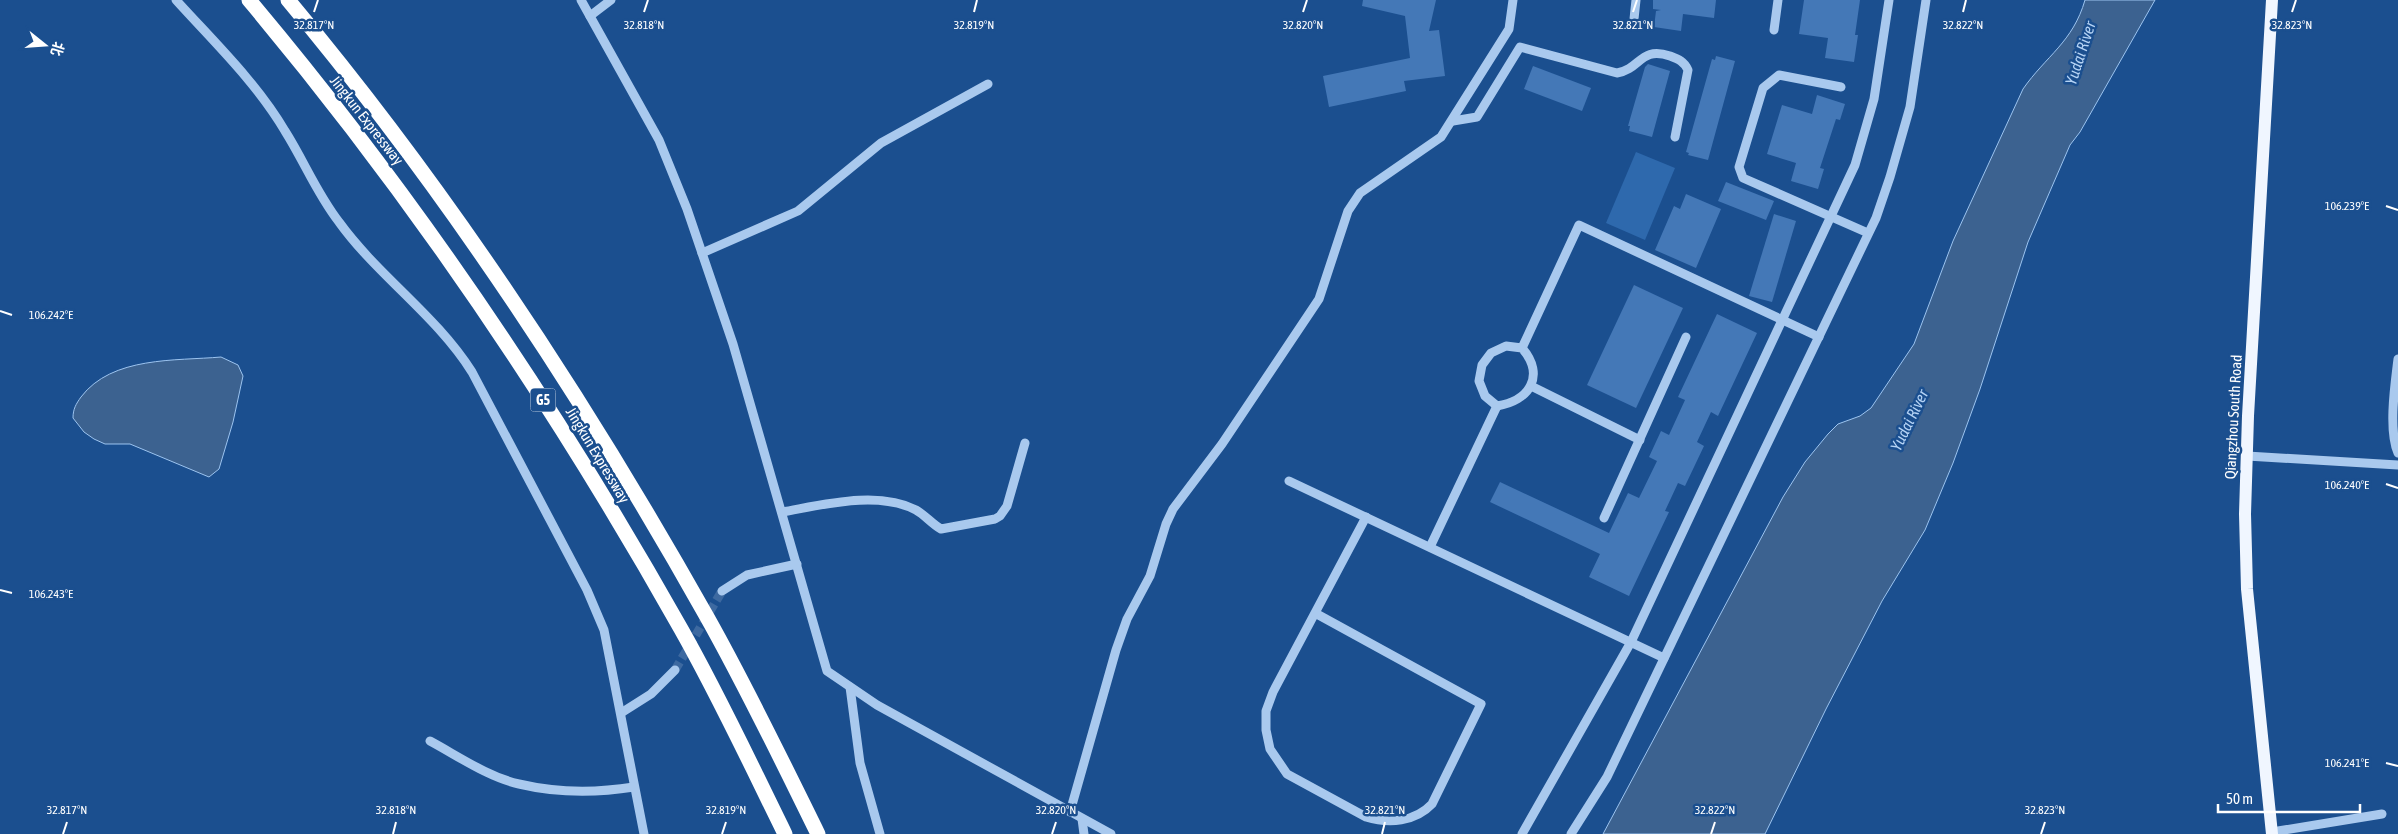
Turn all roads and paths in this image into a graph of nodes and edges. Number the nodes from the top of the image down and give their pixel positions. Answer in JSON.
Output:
{"nodes":[{"id":1,"x":176,"y":0,"type":"edge"},
{"id":2,"x":249,"y":0,"type":"edge"},
{"id":3,"x":288,"y":0,"type":"edge"},
{"id":4,"x":581,"y":0,"type":"edge"},
{"id":5,"x":611,"y":0,"type":"edge"},
{"id":6,"x":1513,"y":0,"type":"edge"},
{"id":7,"x":1636,"y":0,"type":"edge"},
{"id":8,"x":1778,"y":0,"type":"edge"},
{"id":9,"x":1889,"y":0,"type":"edge"},
{"id":10,"x":1926,"y":0,"type":"edge"},
{"id":11,"x":2272,"y":0,"type":"edge"},
{"id":12,"x":590,"y":16,"type":"junction"},
{"id":13,"x":1634,"y":19,"type":"dead end"},
{"id":14,"x":1774,"y":30,"type":"dead end"},
{"id":15,"x":988,"y":84,"type":"dead end"},
{"id":16,"x":1841,"y":86,"type":"dead end"},
{"id":17,"x":1453,"y":121,"type":"junction"},
{"id":18,"x":1675,"y":138,"type":"dead end"},
{"id":19,"x":1830,"y":216,"type":"junction"},
{"id":20,"x":1868,"y":233,"type":"junction"},
{"id":21,"x":702,"y":253,"type":"junction"},
{"id":22,"x":1782,"y":320,"type":"junction"},
{"id":23,"x":1686,"y":337,"type":"dead end"},
{"id":24,"x":1818,"y":337,"type":"junction"},
{"id":25,"x":1522,"y":348,"type":"junction"},
{"id":26,"x":2398,"y":359,"type":"edge"},
{"id":27,"x":1531,"y":386,"type":"junction"},
{"id":28,"x":1497,"y":406,"type":"junction"},
{"id":29,"x":1640,"y":440,"type":"junction"},
{"id":30,"x":1025,"y":443,"type":"dead end"},
{"id":31,"x":2398,"y":453,"type":"edge"},
{"id":32,"x":2247,"y":456,"type":"junction"},
{"id":33,"x":2398,"y":465,"type":"edge"},
{"id":34,"x":1290,"y":481,"type":"dead end"},
{"id":35,"x":782,"y":512,"type":"junction"},
{"id":36,"x":1366,"y":517,"type":"junction"},
{"id":37,"x":1604,"y":518,"type":"dead end"},
{"id":38,"x":1430,"y":547,"type":"junction"},
{"id":39,"x":797,"y":564,"type":"junction"},
{"id":40,"x":722,"y":591,"type":"tunnel mouth"},
{"id":41,"x":1315,"y":613,"type":"junction"},
{"id":42,"x":1631,"y":642,"type":"junction"},
{"id":43,"x":1664,"y":658,"type":"junction"},
{"id":44,"x":675,"y":670,"type":"tunnel mouth"},
{"id":45,"x":850,"y":686,"type":"junction"},
{"id":46,"x":621,"y":714,"type":"junction"},
{"id":47,"x":430,"y":741,"type":"dead end"},
{"id":48,"x":634,"y":787,"type":"junction"},
{"id":49,"x":1070,"y":812,"type":"junction"},
{"id":50,"x":2382,"y":814,"type":"dead end"},
{"id":51,"x":1082,"y":819,"type":"junction"},
{"id":52,"x":2272,"y":833,"type":"edge"},
{"id":53,"x":644,"y":834,"type":"edge"},
{"id":54,"x":785,"y":834,"type":"edge"},
{"id":55,"x":818,"y":834,"type":"edge"},
{"id":56,"x":880,"y":834,"type":"edge"},
{"id":57,"x":1084,"y":834,"type":"edge"},
{"id":58,"x":1111,"y":834,"type":"edge"},
{"id":59,"x":1522,"y":834,"type":"edge"},
{"id":60,"x":1571,"y":834,"type":"edge"}],
"edges":[{"from":1,"to":46,"type":"street"},
{"from":2,"to":54,"type":"highway","name":"Jingkun Expressway","number":"G5"},
{"from":3,"to":55,"type":"highway","name":"Jingkun Expressway","number":"G5"},
{"from":4,"to":12,"type":"street"},
{"from":5,"to":12,"type":"street"},
{"from":6,"to":17,"type":"street"},
{"from":7,"to":13,"type":"street"},
{"from":8,"to":14,"type":"street"},
{"from":9,"to":19,"type":"street"},
{"from":10,"to":20,"type":"street"},
{"from":11,"to":32,"type":"main road","name":"Qiangzhou South Road"},
{"from":12,"to":21,"type":"street"},
{"from":15,"to":21,"type":"street"},
{"from":16,"to":19,"type":"street"},
{"from":17,"to":18,"type":"street"},
{"from":17,"to":49,"type":"street"},
{"from":19,"to":20,"type":"street"},
{"from":19,"to":22,"type":"street"},
{"from":20,"to":24,"type":"street"},
{"from":21,"to":35,"type":"street"},
{"from":22,"to":24,"type":"street"},
{"from":22,"to":25,"type":"street"},
{"from":22,"to":42,"type":"street"},
{"from":23,"to":29,"type":"street"},
{"from":24,"to":43,"type":"street"},
{"from":25,"to":27,"type":"street"},
{"from":25,"to":28,"type":"street"},
{"from":26,"to":31,"type":"street"},
{"from":27,"to":28,"type":"street"},
{"from":27,"to":29,"type":"street"},
{"from":28,"to":38,"type":"street"},
{"from":29,"to":37,"type":"street"},
{"from":30,"to":35,"type":"street"},
{"from":32,"to":33,"type":"street"},
{"from":32,"to":52,"type":"main road","name":"Qiangzhou South Road"},
{"from":34,"to":36,"type":"street"},
{"from":35,"to":39,"type":"street"},
{"from":36,"to":38,"type":"street"},
{"from":36,"to":41,"type":"street"},
{"from":38,"to":42,"type":"street"},
{"from":39,"to":40,"type":"street"},
{"from":39,"to":45,"type":"street"},
{"from":41,"to":41,"type":"street"},
{"from":42,"to":43,"type":"street"},
{"from":42,"to":59,"type":"street"},
{"from":43,"to":60,"type":"street"},
{"from":44,"to":46,"type":"street"},
{"from":45,"to":49,"type":"street"},
{"from":45,"to":56,"type":"street"},
{"from":46,"to":48,"type":"street"},
{"from":47,"to":48,"type":"street"},
{"from":48,"to":53,"type":"street"},
{"from":49,"to":51,"type":"street"},
{"from":50,"to":52,"type":"street"},
{"from":51,"to":57,"type":"street"},
{"from":51,"to":58,"type":"street"}]}
